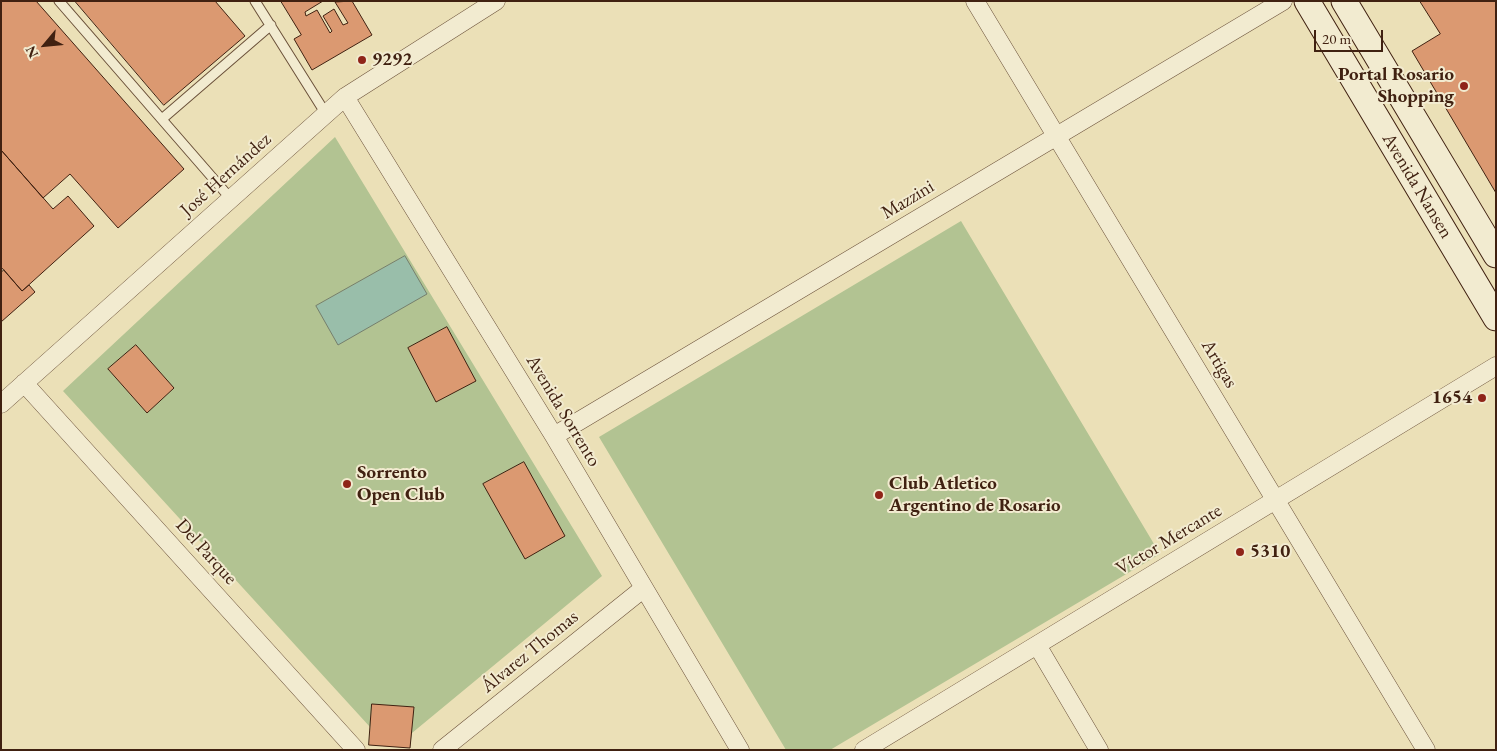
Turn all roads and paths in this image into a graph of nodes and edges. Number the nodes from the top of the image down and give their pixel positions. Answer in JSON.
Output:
{"nodes":[{"id":1,"x":59,"y":1,"type":"edge"},
{"id":2,"x":255,"y":1,"type":"edge"},
{"id":3,"x":496,"y":1,"type":"edge"},
{"id":4,"x":974,"y":1,"type":"edge"},
{"id":5,"x":1284,"y":1,"type":"edge"},
{"id":6,"x":1307,"y":1,"type":"edge"},
{"id":7,"x":1344,"y":1,"type":"edge"},
{"id":8,"x":271,"y":25,"type":"junction"},
{"id":9,"x":345,"y":97,"type":"junction"},
{"id":10,"x":326,"y":114,"type":"junction"},
{"id":11,"x":162,"y":119,"type":"junction"},
{"id":12,"x":1056,"y":136,"type":"junction"},
{"id":13,"x":231,"y":199,"type":"junction"},
{"id":14,"x":1496,"y":254,"type":"edge"},
{"id":15,"x":1496,"y":318,"type":"edge"},
{"id":16,"x":1496,"y":366,"type":"edge"},
{"id":17,"x":24,"y":383,"type":"junction"},
{"id":18,"x":1,"y":404,"type":"edge"},
{"id":19,"x":554,"y":436,"type":"junction"},
{"id":20,"x":1276,"y":501,"type":"junction"},
{"id":21,"x":644,"y":588,"type":"junction"},
{"id":22,"x":1037,"y":645,"type":"junction"},
{"id":23,"x":356,"y":750,"type":"edge"},
{"id":24,"x":442,"y":750,"type":"edge"},
{"id":25,"x":740,"y":750,"type":"edge"},
{"id":26,"x":864,"y":750,"type":"edge"},
{"id":27,"x":1099,"y":750,"type":"edge"},
{"id":28,"x":1426,"y":750,"type":"edge"}],
"edges":[{"from":1,"to":11,"type":"lane"},
{"from":2,"to":8,"type":"lane"},
{"from":3,"to":9,"type":"street","name":"José Hernández"},
{"from":4,"to":12,"type":"street","name":"Artigas"},
{"from":5,"to":12,"type":"street","name":"Mazzini"},
{"from":6,"to":15,"type":"street","name":"Avenida Nansen"},
{"from":7,"to":14,"type":"street","name":"Avenida Nansen"},
{"from":8,"to":10,"type":"lane"},
{"from":8,"to":11,"type":"lane"},
{"from":9,"to":10,"type":"street","name":"José Hernández"},
{"from":9,"to":19,"type":"street","name":"Avenida Sorrento"},
{"from":10,"to":13,"type":"street","name":"José Hernández"},
{"from":11,"to":13,"type":"lane"},
{"from":12,"to":19,"type":"street","name":"Mazzini"},
{"from":12,"to":20,"type":"street","name":"Artigas"},
{"from":13,"to":17,"type":"street","name":"José Hernández"},
{"from":16,"to":20,"type":"street","name":"Víctor Mercante"},
{"from":17,"to":18,"type":"street","name":"José Hernández"},
{"from":17,"to":23,"type":"street","name":"Del Parque"},
{"from":19,"to":21,"type":"street","name":"Avenida Sorrento"},
{"from":20,"to":22,"type":"street","name":"Víctor Mercante"},
{"from":20,"to":28,"type":"street","name":"Artigas"},
{"from":21,"to":24,"type":"street","name":"Álvarez Thomas"},
{"from":21,"to":25,"type":"street","name":"Avenida Sorrento"},
{"from":22,"to":26,"type":"street","name":"Víctor Mercante"},
{"from":22,"to":27,"type":"street"}]}
